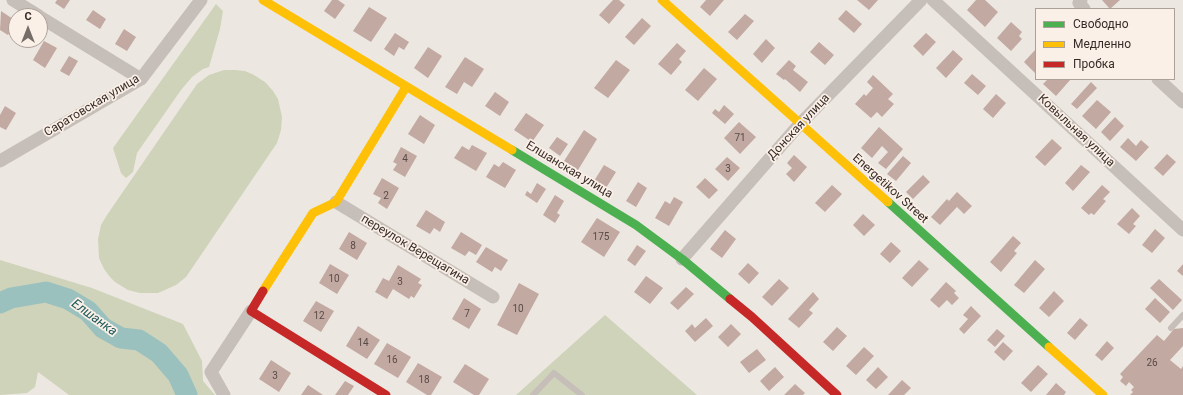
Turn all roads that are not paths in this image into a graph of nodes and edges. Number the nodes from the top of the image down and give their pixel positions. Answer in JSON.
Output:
{"nodes":[{"id":1,"x":13,"y":0,"type":"edge"},
{"id":2,"x":201,"y":0,"type":"edge"},
{"id":3,"x":263,"y":0,"type":"edge"},
{"id":4,"x":662,"y":0,"type":"edge"},
{"id":5,"x":921,"y":0,"type":"edge"},
{"id":6,"x":933,"y":0,"type":"edge"},
{"id":7,"x":1081,"y":0,"type":"edge"},
{"id":8,"x":26,"y":8,"type":"edge"},
{"id":9,"x":1083,"y":8,"type":"edge"},
{"id":10,"x":48,"y":21,"type":"edge"},
{"id":11,"x":141,"y":78,"type":"junction"},
{"id":12,"x":1159,"y":80,"type":"edge"},
{"id":13,"x":406,"y":87,"type":"junction"},
{"id":14,"x":1183,"y":102,"type":"edge"},
{"id":15,"x":800,"y":125,"type":"junction"},
{"id":16,"x":1,"y":160,"type":"edge"},
{"id":17,"x":336,"y":202,"type":"junction"},
{"id":18,"x":1183,"y":230,"type":"edge"},
{"id":19,"x":682,"y":259,"type":"junction"},
{"id":20,"x":493,"y":297,"type":"dead end"},
{"id":21,"x":251,"y":311,"type":"junction"},
{"id":22,"x":1183,"y":315,"type":"edge"},
{"id":23,"x":1171,"y":328,"type":"dead end"},
{"id":24,"x":224,"y":395,"type":"edge"},
{"id":25,"x":386,"y":395,"type":"edge"},
{"id":26,"x":533,"y":395,"type":"edge"},
{"id":27,"x":582,"y":395,"type":"edge"},
{"id":28,"x":837,"y":395,"type":"edge"},
{"id":29,"x":1102,"y":395,"type":"edge"}],
"edges":[{"from":1,"to":8,"type":"street"},
{"from":2,"to":11,"type":"street","name":"Саратовская улица"},
{"from":3,"to":13,"type":"main road","name":"Елшанская улица"},
{"from":4,"to":15,"type":"main road","name":"Energetikov Street"},
{"from":5,"to":15,"type":"street","name":"Донская улица"},
{"from":6,"to":18,"type":"street","name":"Ковыльная улица"},
{"from":7,"to":9,"type":"street"},
{"from":10,"to":11,"type":"street"},
{"from":11,"to":16,"type":"street","name":"Саратовская улица"},
{"from":12,"to":14,"type":"street"},
{"from":13,"to":17,"type":"main road"},
{"from":13,"to":19,"type":"main road","name":"Елшанская улица"},
{"from":15,"to":19,"type":"street","name":"Донская улица"},
{"from":15,"to":29,"type":"main road","name":"Energetikov Street"},
{"from":17,"to":20,"type":"street","name":"переулок Верещагина"},
{"from":17,"to":21,"type":"main road"},
{"from":19,"to":28,"type":"main road","name":"Елшанская улица"},
{"from":21,"to":24,"type":"street"},
{"from":21,"to":25,"type":"main road"},
{"from":22,"to":23,"type":"lane"},
{"from":26,"to":27,"type":"lane"}]}
